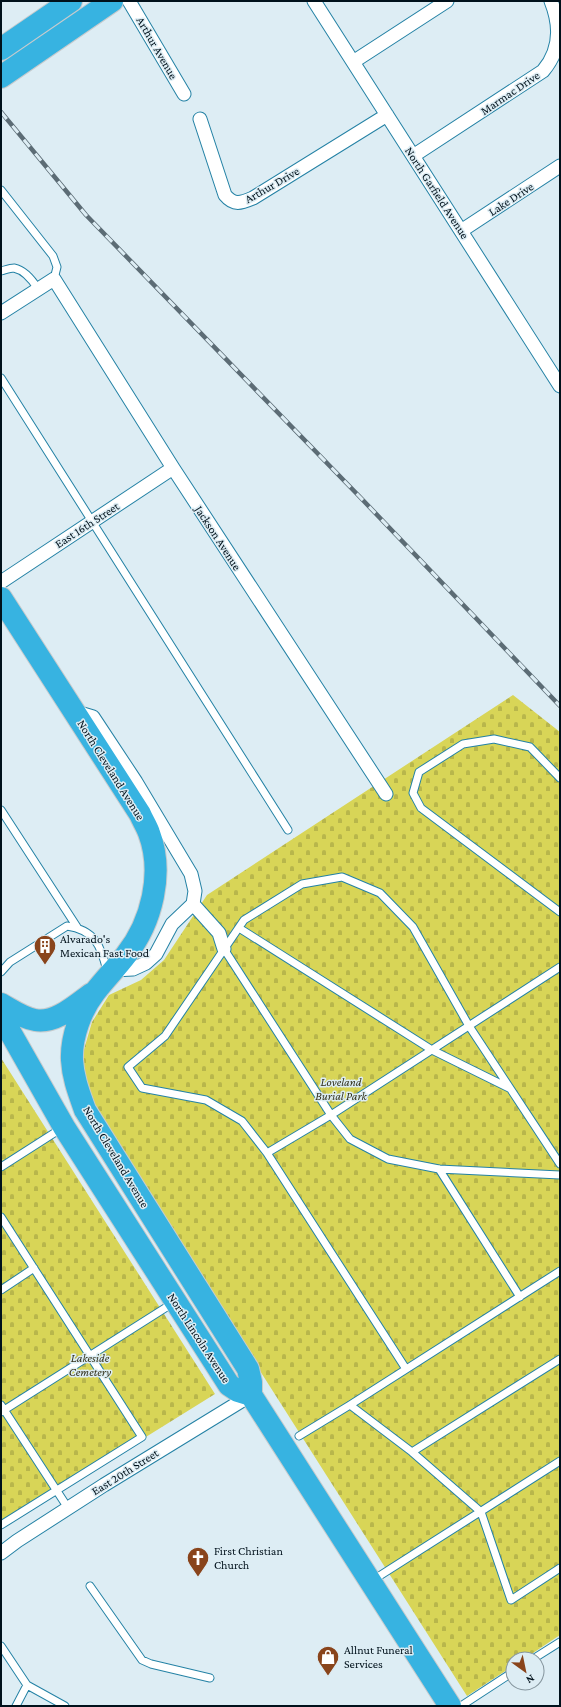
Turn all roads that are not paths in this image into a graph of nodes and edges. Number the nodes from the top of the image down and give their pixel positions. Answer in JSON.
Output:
{"nodes":[{"id":1,"x":112,"y":1,"type":"edge"},
{"id":2,"x":130,"y":1,"type":"edge"},
{"id":3,"x":314,"y":1,"type":"edge"},
{"id":4,"x":447,"y":1,"type":"edge"},
{"id":5,"x":551,"y":1,"type":"edge"},
{"id":6,"x":67,"y":2,"type":"edge"},
{"id":7,"x":3,"y":47,"type":"edge"},
{"id":8,"x":353,"y":62,"type":"junction"},
{"id":9,"x":9,"y":72,"type":"edge"},
{"id":10,"x":184,"y":94,"type":"dead end"},
{"id":11,"x":387,"y":115,"type":"junction"},
{"id":12,"x":200,"y":119,"type":"dead end"},
{"id":13,"x":413,"y":156,"type":"junction"},
{"id":14,"x":560,"y":166,"type":"edge"},
{"id":15,"x":1,"y":190,"type":"edge"},
{"id":16,"x":461,"y":231,"type":"junction"},
{"id":17,"x":1,"y":271,"type":"edge"},
{"id":18,"x":54,"y":279,"type":"junction"},
{"id":19,"x":38,"y":289,"type":"junction"},
{"id":20,"x":1,"y":313,"type":"edge"},
{"id":21,"x":1,"y":378,"type":"edge"},
{"id":22,"x":560,"y":386,"type":"edge"},
{"id":23,"x":173,"y":468,"type":"junction"},
{"id":24,"x":91,"y":522,"type":"junction"},
{"id":25,"x":1,"y":582,"type":"edge"},
{"id":26,"x":1,"y":598,"type":"edge"},
{"id":27,"x":73,"y":710,"type":"junction"},
{"id":28,"x":560,"y":778,"type":"edge"},
{"id":29,"x":386,"y":794,"type":"dead end"},
{"id":30,"x":1,"y":810,"type":"edge"},
{"id":31,"x":288,"y":830,"type":"dead end"},
{"id":32,"x":193,"y":904,"type":"junction"},
{"id":33,"x":560,"y":912,"type":"edge"},
{"id":34,"x":77,"y":927,"type":"junction"},
{"id":35,"x":239,"y":928,"type":"junction"},
{"id":36,"x":224,"y":949,"type":"junction"},
{"id":37,"x":560,"y":967,"type":"edge"},
{"id":38,"x":1,"y":972,"type":"edge"},
{"id":39,"x":106,"y":980,"type":"junction"},
{"id":40,"x":1,"y":1004,"type":"edge"},
{"id":41,"x":1,"y":1016,"type":"edge"},
{"id":42,"x":469,"y":1026,"type":"junction"},
{"id":43,"x":432,"y":1050,"type":"junction"},
{"id":44,"x":510,"y":1088,"type":"junction"},
{"id":45,"x":331,"y":1115,"type":"junction"},
{"id":46,"x":64,"y":1127,"type":"junction"},
{"id":47,"x":267,"y":1153,"type":"junction"},
{"id":48,"x":560,"y":1164,"type":"edge"},
{"id":49,"x":1,"y":1167,"type":"edge"},
{"id":50,"x":439,"y":1169,"type":"junction"},
{"id":51,"x":560,"y":1175,"type":"edge"},
{"id":52,"x":1,"y":1217,"type":"edge"},
{"id":53,"x":34,"y":1268,"type":"junction"},
{"id":54,"x":560,"y":1271,"type":"edge"},
{"id":55,"x":1,"y":1290,"type":"edge"},
{"id":56,"x":520,"y":1297,"type":"junction"},
{"id":57,"x":174,"y":1301,"type":"junction"},
{"id":58,"x":90,"y":1355,"type":"junction"},
{"id":59,"x":560,"y":1359,"type":"edge"},
{"id":60,"x":406,"y":1369,"type":"junction"},
{"id":61,"x":251,"y":1395,"type":"junction"},
{"id":62,"x":350,"y":1405,"type":"junction"},
{"id":63,"x":2,"y":1409,"type":"edge"},
{"id":64,"x":299,"y":1436,"type":"dead end"},
{"id":65,"x":412,"y":1452,"type":"junction"},
{"id":66,"x":560,"y":1462,"type":"edge"},
{"id":67,"x":57,"y":1491,"type":"junction"},
{"id":68,"x":68,"y":1508,"type":"junction"},
{"id":69,"x":481,"y":1512,"type":"junction"},
{"id":70,"x":1,"y":1525,"type":"edge"},
{"id":71,"x":1,"y":1553,"type":"edge"},
{"id":72,"x":560,"y":1568,"type":"edge"},
{"id":73,"x":371,"y":1582,"type":"junction"},
{"id":74,"x":90,"y":1586,"type":"dead end"},
{"id":75,"x":560,"y":1642,"type":"edge"},
{"id":76,"x":1,"y":1646,"type":"edge"},
{"id":77,"x":545,"y":1652,"type":"edge"},
{"id":78,"x":505,"y":1677,"type":"edge"},
{"id":79,"x":210,"y":1678,"type":"dead end"},
{"id":80,"x":27,"y":1685,"type":"junction"},
{"id":81,"x":16,"y":1706,"type":"edge"},
{"id":82,"x":65,"y":1706,"type":"edge"},
{"id":83,"x":450,"y":1706,"type":"edge"},
{"id":84,"x":461,"y":1706,"type":"edge"}],
"edges":[{"from":1,"to":9,"type":"highway"},
{"from":2,"to":10,"type":"street","name":"Arthur Avenue"},
{"from":3,"to":8,"type":"street","name":"North Garfield Avenue"},
{"from":4,"to":8,"type":"street"},
{"from":5,"to":13,"type":"street","name":"Marmac Drive"},
{"from":6,"to":7,"type":"highway"},
{"from":8,"to":11,"type":"street","name":"North Garfield Avenue"},
{"from":11,"to":12,"type":"street","name":"Arthur Drive"},
{"from":11,"to":13,"type":"street","name":"North Garfield Avenue"},
{"from":13,"to":16,"type":"street","name":"North Garfield Avenue"},
{"from":14,"to":16,"type":"street","name":"Lake Drive"},
{"from":15,"to":18,"type":"lane"},
{"from":16,"to":22,"type":"street","name":"North Garfield Avenue"},
{"from":17,"to":19,"type":"lane"},
{"from":18,"to":19,"type":"street"},
{"from":18,"to":23,"type":"street","name":"Jackson Avenue"},
{"from":19,"to":20,"type":"street"},
{"from":21,"to":24,"type":"lane"},
{"from":23,"to":24,"type":"street","name":"East 16th Street"},
{"from":23,"to":29,"type":"street","name":"Jackson Avenue"},
{"from":24,"to":25,"type":"street","name":"East 16th Street"},
{"from":24,"to":31,"type":"lane"},
{"from":26,"to":27,"type":"highway","name":"North Cleveland Avenue"},
{"from":27,"to":32,"type":"street"},
{"from":27,"to":39,"type":"highway","name":"North Cleveland Avenue"},
{"from":28,"to":33,"type":"lane"},
{"from":30,"to":34,"type":"lane"},
{"from":32,"to":36,"type":"street"},
{"from":32,"to":39,"type":"street"},
{"from":34,"to":38,"type":"lane"},
{"from":34,"to":39,"type":"lane"},
{"from":35,"to":36,"type":"lane"},
{"from":35,"to":42,"type":"lane"},
{"from":35,"to":43,"type":"lane"},
{"from":36,"to":45,"type":"lane"},
{"from":36,"to":47,"type":"lane"},
{"from":37,"to":42,"type":"lane"},
{"from":39,"to":40,"type":"highway"},
{"from":39,"to":61,"type":"highway","name":"North Cleveland Avenue"},
{"from":41,"to":46,"type":"highway","name":"North Lincoln Avenue"},
{"from":42,"to":43,"type":"lane"},
{"from":42,"to":44,"type":"lane"},
{"from":43,"to":44,"type":"lane"},
{"from":43,"to":45,"type":"lane"},
{"from":44,"to":48,"type":"lane"},
{"from":45,"to":47,"type":"lane"},
{"from":45,"to":50,"type":"lane"},
{"from":46,"to":49,"type":"lane"},
{"from":46,"to":57,"type":"highway","name":"North Lincoln Avenue"},
{"from":47,"to":60,"type":"lane"},
{"from":50,"to":51,"type":"lane"},
{"from":50,"to":56,"type":"lane"},
{"from":52,"to":53,"type":"lane"},
{"from":53,"to":55,"type":"lane"},
{"from":53,"to":58,"type":"lane"},
{"from":54,"to":56,"type":"lane"},
{"from":56,"to":60,"type":"lane"},
{"from":57,"to":58,"type":"lane"},
{"from":57,"to":61,"type":"highway","name":"North Lincoln Avenue"},
{"from":58,"to":63,"type":"lane"},
{"from":58,"to":67,"type":"lane"},
{"from":59,"to":65,"type":"lane"},
{"from":60,"to":62,"type":"lane"},
{"from":61,"to":68,"type":"street","name":"East 20th Street"},
{"from":61,"to":73,"type":"highway"},
{"from":62,"to":64,"type":"lane"},
{"from":62,"to":65,"type":"lane"},
{"from":63,"to":67,"type":"lane"},
{"from":65,"to":69,"type":"lane"},
{"from":66,"to":69,"type":"lane"},
{"from":67,"to":68,"type":"lane"},
{"from":67,"to":70,"type":"lane"},
{"from":68,"to":71,"type":"street","name":"East 20th Street"},
{"from":69,"to":72,"type":"lane"},
{"from":69,"to":73,"type":"lane"},
{"from":73,"to":83,"type":"highway"},
{"from":74,"to":79,"type":"lane"},
{"from":75,"to":77,"type":"lane"},
{"from":76,"to":80,"type":"lane"},
{"from":78,"to":84,"type":"lane"},
{"from":80,"to":81,"type":"lane"},
{"from":80,"to":82,"type":"lane"}]}
